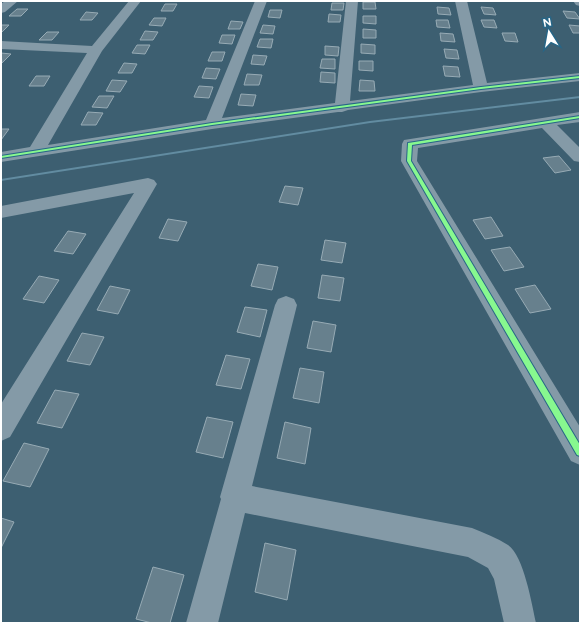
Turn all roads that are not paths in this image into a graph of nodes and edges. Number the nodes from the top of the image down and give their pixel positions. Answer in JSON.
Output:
{"nodes":[{"id":1,"x":12,"y":1,"type":"edge"},
{"id":2,"x":135,"y":1,"type":"edge"},
{"id":3,"x":261,"y":1,"type":"edge"},
{"id":4,"x":352,"y":1,"type":"edge"},
{"id":5,"x":461,"y":1,"type":"edge"},
{"id":6,"x":1,"y":10,"type":"edge"},
{"id":7,"x":1,"y":45,"type":"edge"},
{"id":8,"x":96,"y":50,"type":"junction"},
{"id":9,"x":580,"y":77,"type":"edge"},
{"id":10,"x":481,"y":88,"type":"junction"},
{"id":11,"x":342,"y":108,"type":"junction"},
{"id":12,"x":580,"y":117,"type":"edge"},
{"id":13,"x":546,"y":122,"type":"junction"},
{"id":14,"x":212,"y":124,"type":"junction"},
{"id":15,"x":35,"y":152,"type":"junction"},
{"id":16,"x":1,"y":157,"type":"edge"},
{"id":17,"x":580,"y":157,"type":"edge"},
{"id":18,"x":1,"y":212,"type":"edge"},
{"id":19,"x":286,"y":305,"type":"dead end"},
{"id":20,"x":1,"y":428,"type":"edge"},
{"id":21,"x":580,"y":452,"type":"edge"},
{"id":22,"x":234,"y":497,"type":"junction"},
{"id":23,"x":202,"y":623,"type":"edge"},
{"id":24,"x":520,"y":623,"type":"edge"}],
"edges":[{"from":1,"to":6,"type":"street"},
{"from":2,"to":8,"type":"street"},
{"from":3,"to":14,"type":"street"},
{"from":4,"to":11,"type":"street"},
{"from":5,"to":10,"type":"street"},
{"from":7,"to":8,"type":"street"},
{"from":8,"to":15,"type":"street"},
{"from":9,"to":10,"type":"street"},
{"from":10,"to":11,"type":"street"},
{"from":11,"to":14,"type":"street"},
{"from":12,"to":13,"type":"street"},
{"from":13,"to":17,"type":"street"},
{"from":13,"to":21,"type":"street"},
{"from":14,"to":15,"type":"street"},
{"from":15,"to":16,"type":"street"},
{"from":18,"to":20,"type":"street"},
{"from":19,"to":22,"type":"street"},
{"from":22,"to":23,"type":"street"},
{"from":22,"to":24,"type":"street"}]}
